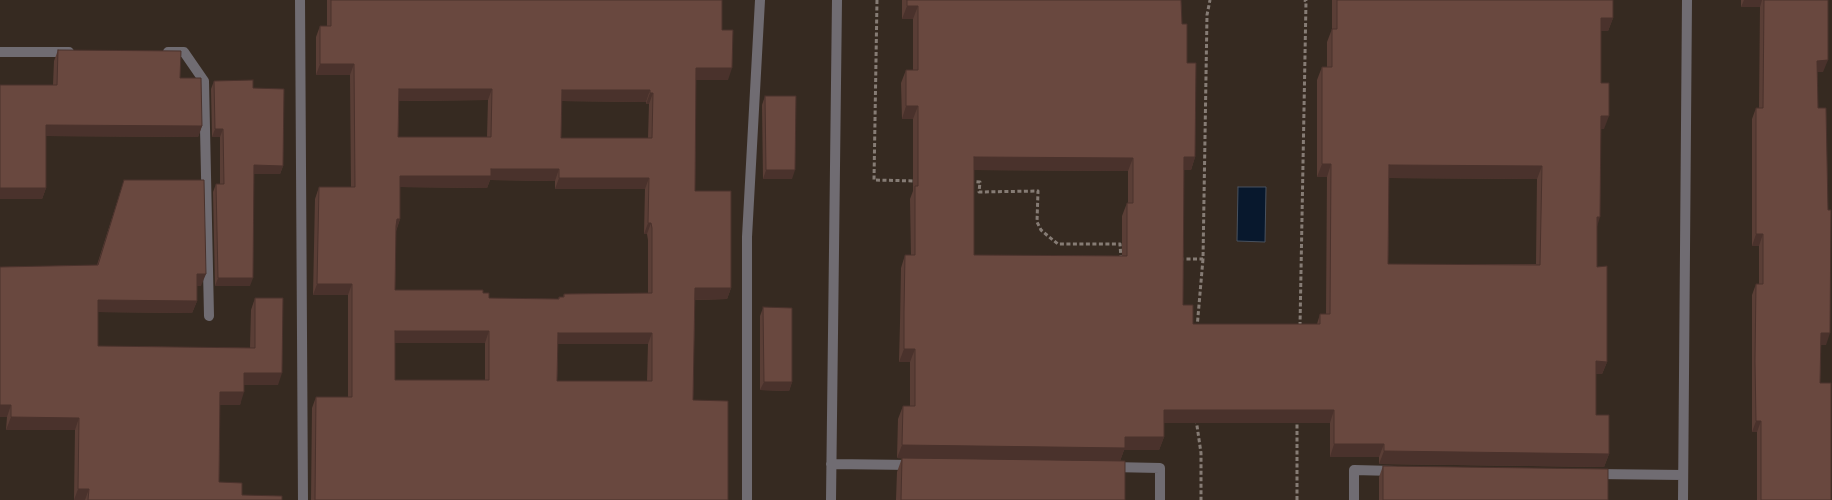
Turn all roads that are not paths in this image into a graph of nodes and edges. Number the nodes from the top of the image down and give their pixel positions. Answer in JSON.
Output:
{"nodes":[{"id":1,"x":300,"y":0,"type":"edge"},
{"id":2,"x":760,"y":0,"type":"edge"},
{"id":3,"x":837,"y":0,"type":"edge"},
{"id":4,"x":1687,"y":0,"type":"edge"},
{"id":5,"x":0,"y":52,"type":"edge"},
{"id":6,"x":78,"y":52,"type":"edge"},
{"id":7,"x":155,"y":52,"type":"edge"},
{"id":8,"x":209,"y":316,"type":"dead end"},
{"id":9,"x":831,"y":464,"type":"junction"},
{"id":10,"x":921,"y":465,"type":"edge"},
{"id":11,"x":1100,"y":467,"type":"edge"},
{"id":12,"x":1404,"y":471,"type":"edge"},
{"id":13,"x":1583,"y":474,"type":"edge"},
{"id":14,"x":1683,"y":475,"type":"junction"},
{"id":15,"x":303,"y":500,"type":"edge"},
{"id":16,"x":747,"y":500,"type":"edge"},
{"id":17,"x":830,"y":500,"type":"edge"},
{"id":18,"x":1160,"y":500,"type":"edge"},
{"id":19,"x":1354,"y":500,"type":"edge"},
{"id":20,"x":1683,"y":500,"type":"edge"}],
"edges":[{"from":1,"to":15,"type":"lane"},
{"from":2,"to":16,"type":"lane"},
{"from":3,"to":9,"type":"lane"},
{"from":4,"to":14,"type":"lane"},
{"from":5,"to":6,"type":"lane"},
{"from":7,"to":8,"type":"lane"},
{"from":9,"to":10,"type":"lane"},
{"from":9,"to":17,"type":"lane"},
{"from":11,"to":18,"type":"lane"},
{"from":12,"to":19,"type":"lane"},
{"from":13,"to":14,"type":"lane"},
{"from":14,"to":20,"type":"lane"}]}
